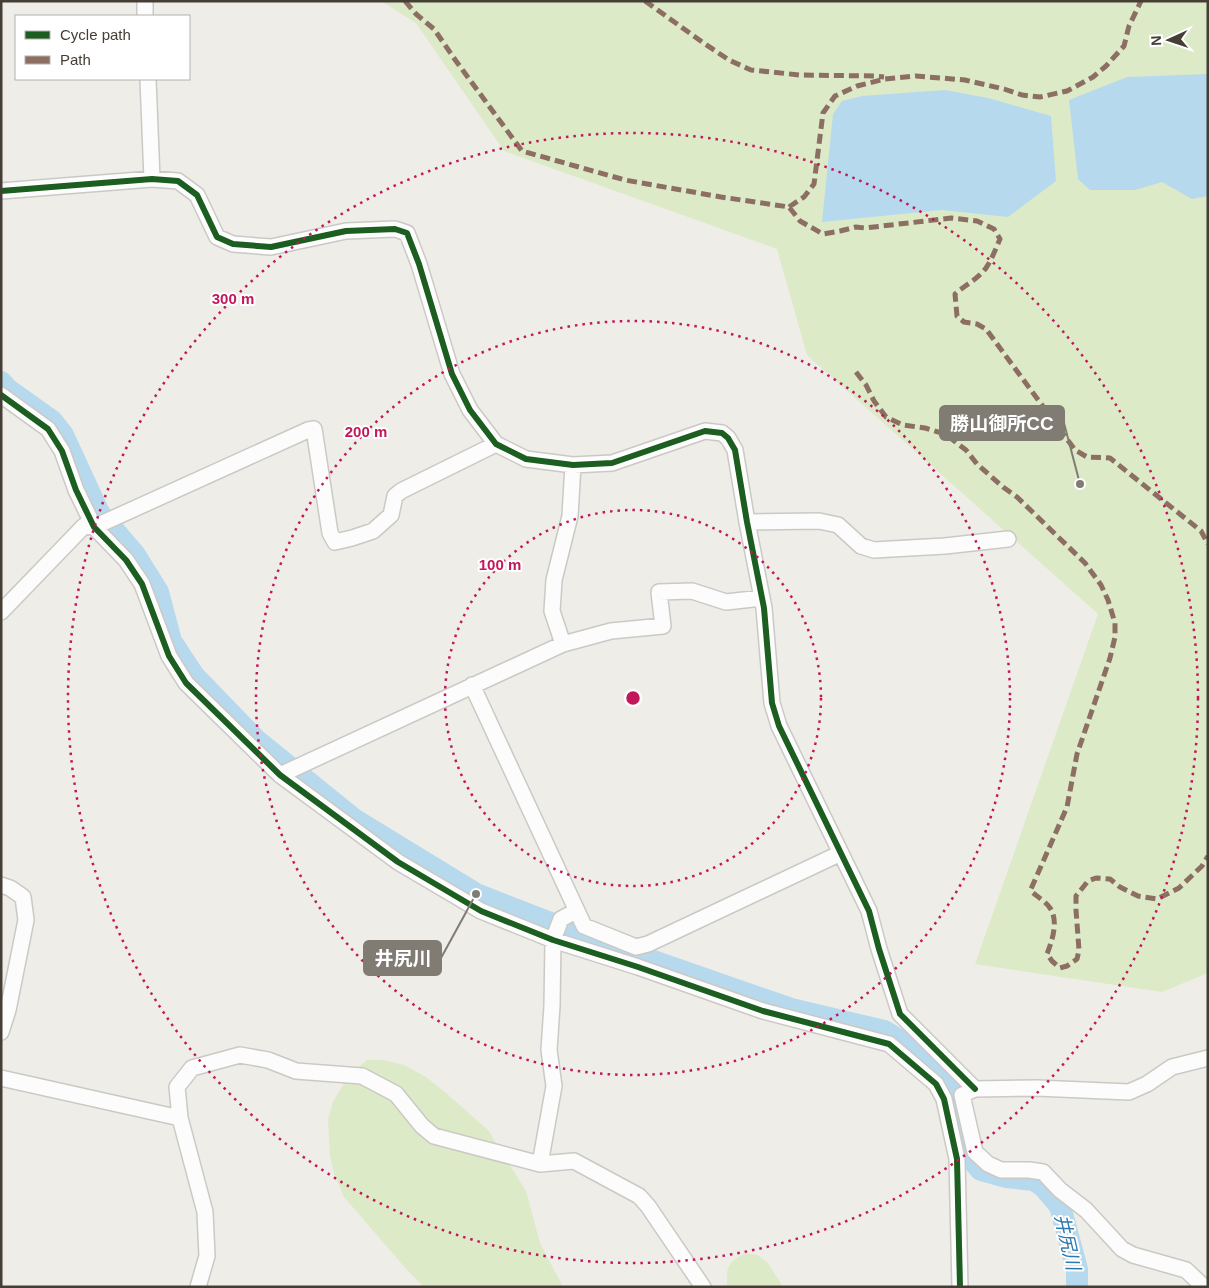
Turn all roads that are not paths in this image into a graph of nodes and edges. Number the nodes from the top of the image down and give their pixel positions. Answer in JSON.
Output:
{"nodes":[{"id":1,"x":145,"y":1,"type":"edge"},
{"id":2,"x":146,"y":15,"type":"edge"},
{"id":3,"x":148,"y":80,"type":"edge"},
{"id":4,"x":152,"y":179,"type":"junction"},
{"id":5,"x":1,"y":192,"type":"edge"},
{"id":6,"x":1,"y":395,"type":"edge"},
{"id":7,"x":496,"y":444,"type":"junction"},
{"id":8,"x":573,"y":465,"type":"junction"},
{"id":9,"x":746,"y":522,"type":"junction"},
{"id":10,"x":94,"y":527,"type":"junction"},
{"id":11,"x":1008,"y":539,"type":"dead end"},
{"id":12,"x":762,"y":598,"type":"junction"},
{"id":13,"x":1,"y":612,"type":"edge"},
{"id":14,"x":563,"y":644,"type":"junction"},
{"id":15,"x":472,"y":685,"type":"junction"},
{"id":16,"x":280,"y":775,"type":"junction"},
{"id":17,"x":841,"y":853,"type":"junction"},
{"id":18,"x":1,"y":884,"type":"edge"},
{"id":19,"x":576,"y":911,"type":"junction"},
{"id":20,"x":553,"y":940,"type":"junction"},
{"id":21,"x":1,"y":1032,"type":"edge"},
{"id":22,"x":1208,"y":1058,"type":"edge"},
{"id":23,"x":1,"y":1078,"type":"edge"},
{"id":24,"x":958,"y":1095,"type":"junction"},
{"id":25,"x":180,"y":1118,"type":"junction"},
{"id":26,"x":540,"y":1164,"type":"junction"},
{"id":27,"x":198,"y":1287,"type":"edge"},
{"id":28,"x":702,"y":1287,"type":"edge"},
{"id":29,"x":960,"y":1287,"type":"edge"},
{"id":30,"x":1204,"y":1287,"type":"edge"}],
"edges":[{"from":1,"to":2,"type":"street"},
{"from":3,"to":4,"type":"street"},
{"from":4,"to":5,"type":"street"},
{"from":4,"to":7,"type":"street"},
{"from":6,"to":10,"type":"street"},
{"from":7,"to":8,"type":"street"},
{"from":7,"to":10,"type":"street"},
{"from":8,"to":9,"type":"street"},
{"from":8,"to":14,"type":"street"},
{"from":9,"to":11,"type":"street"},
{"from":9,"to":12,"type":"street"},
{"from":10,"to":13,"type":"street"},
{"from":10,"to":16,"type":"street"},
{"from":12,"to":14,"type":"street"},
{"from":12,"to":17,"type":"street"},
{"from":14,"to":15,"type":"street"},
{"from":15,"to":16,"type":"street"},
{"from":15,"to":19,"type":"street"},
{"from":16,"to":20,"type":"street"},
{"from":17,"to":19,"type":"street"},
{"from":17,"to":24,"type":"street"},
{"from":18,"to":21,"type":"street"},
{"from":19,"to":20,"type":"street"},
{"from":20,"to":24,"type":"street"},
{"from":20,"to":26,"type":"street"},
{"from":22,"to":24,"type":"street"},
{"from":23,"to":25,"type":"street"},
{"from":24,"to":29,"type":"street"},
{"from":24,"to":30,"type":"street"},
{"from":25,"to":26,"type":"street"},
{"from":25,"to":27,"type":"street"},
{"from":26,"to":28,"type":"street"}]}
